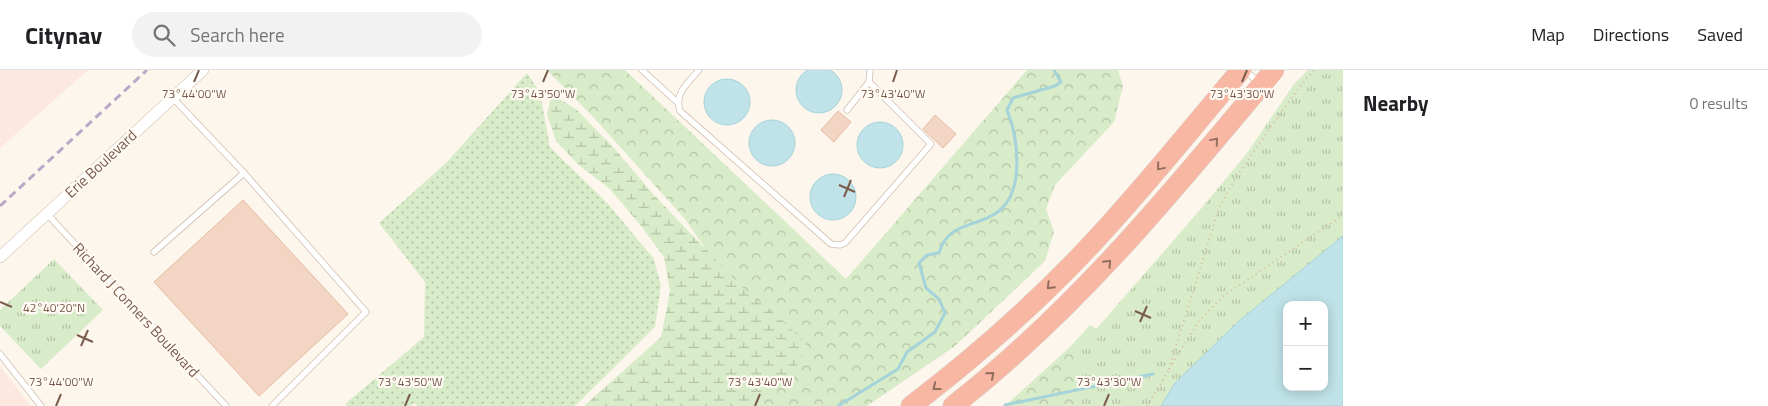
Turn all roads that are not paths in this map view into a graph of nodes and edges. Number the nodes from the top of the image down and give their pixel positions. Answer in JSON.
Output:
{"nodes":[{"id":1,"x":203,"y":70,"type":"edge"},
{"id":2,"x":642,"y":70,"type":"edge"},
{"id":3,"x":699,"y":70,"type":"edge"},
{"id":4,"x":870,"y":70,"type":"edge"},
{"id":5,"x":1243,"y":70,"type":"edge"},
{"id":6,"x":1268,"y":77,"type":"edge"},
{"id":7,"x":869,"y":82,"type":"junction"},
{"id":8,"x":173,"y":98,"type":"junction"},
{"id":9,"x":677,"y":102,"type":"junction"},
{"id":10,"x":847,"y":110,"type":"dead end"},
{"id":11,"x":244,"y":173,"type":"junction"},
{"id":12,"x":47,"y":214,"type":"junction"},
{"id":13,"x":154,"y":252,"type":"dead end"},
{"id":14,"x":0,"y":257,"type":"edge"},
{"id":15,"x":0,"y":354,"type":"edge"},
{"id":16,"x":41,"y":406,"type":"edge"},
{"id":17,"x":226,"y":406,"type":"edge"},
{"id":18,"x":272,"y":406,"type":"edge"},
{"id":19,"x":911,"y":406,"type":"edge"},
{"id":20,"x":953,"y":406,"type":"edge"}],
"edges":[{"from":1,"to":8,"type":"street","name":"Erie Boulevard"},
{"from":2,"to":9,"type":"lane"},
{"from":3,"to":9,"type":"lane"},
{"from":4,"to":7,"type":"lane"},
{"from":5,"to":6,"type":"lane"},
{"from":5,"to":19,"type":"highway","one_way":true},
{"from":20,"to":6,"type":"highway","one_way":true},
{"from":7,"to":9,"type":"lane"},
{"from":7,"to":10,"type":"lane"},
{"from":8,"to":11,"type":"lane"},
{"from":8,"to":12,"type":"street","name":"Erie Boulevard"},
{"from":11,"to":13,"type":"lane"},
{"from":11,"to":18,"type":"lane"},
{"from":12,"to":14,"type":"street","name":"Erie Boulevard"},
{"from":12,"to":17,"type":"lane","name":"Richard J Conners Boulevard"},
{"from":15,"to":16,"type":"lane"}]}
